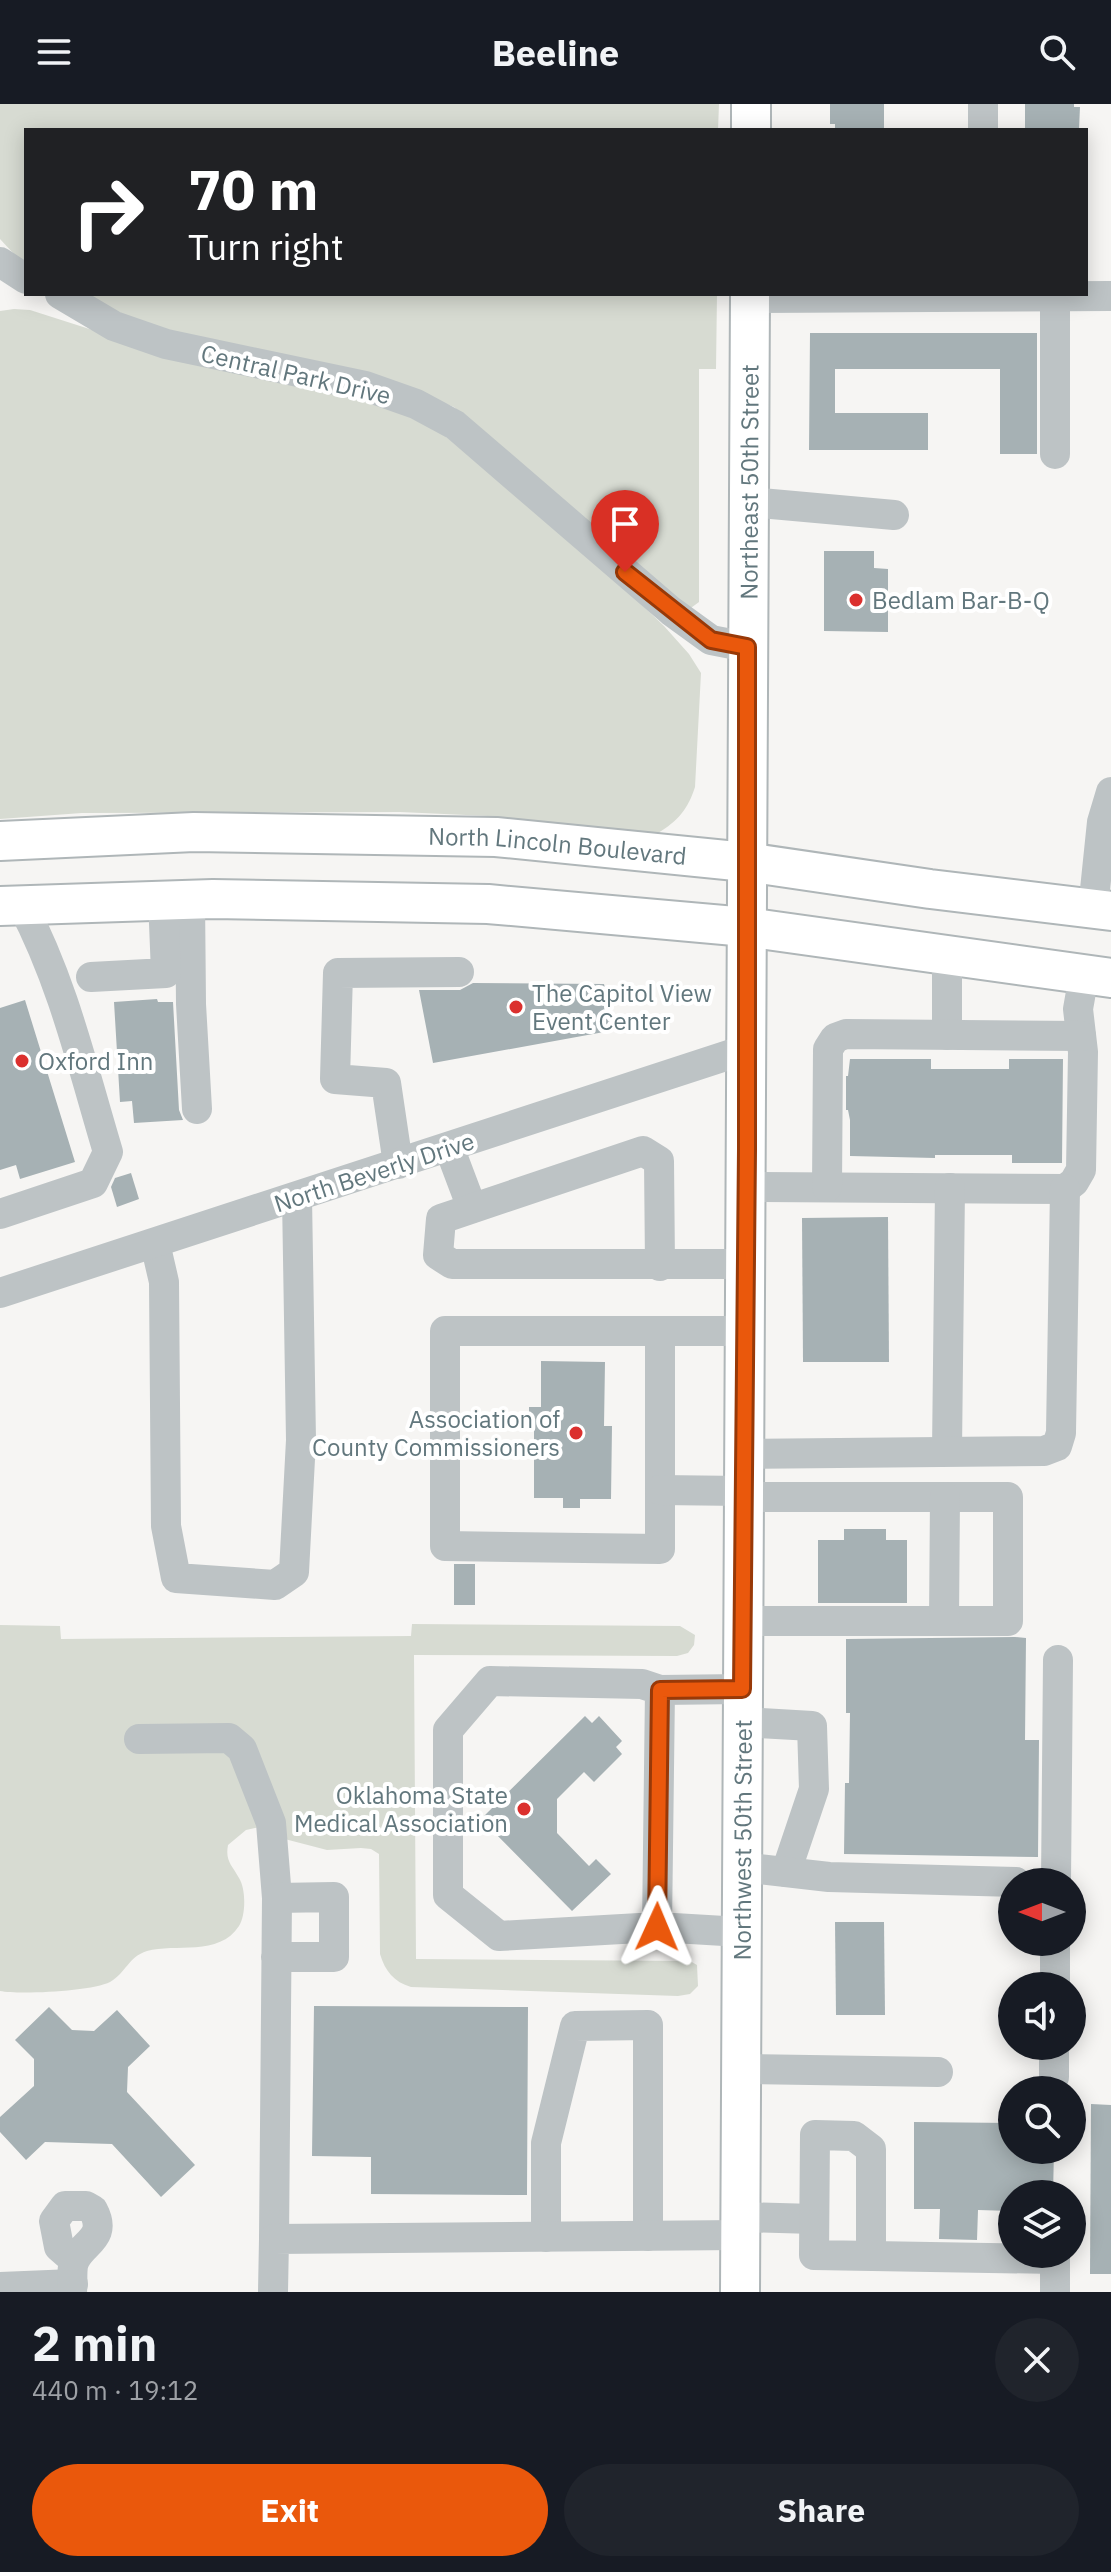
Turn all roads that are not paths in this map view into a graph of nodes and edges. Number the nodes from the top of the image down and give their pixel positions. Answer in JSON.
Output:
{"nodes":[{"id":1,"x":751,"y":104,"type":"edge"},
{"id":2,"x":983,"y":104,"type":"edge"},
{"id":3,"x":751,"y":128,"type":"edge"},
{"id":4,"x":983,"y":128,"type":"edge"},
{"id":5,"x":63,"y":296,"type":"edge"},
{"id":6,"x":750,"y":296,"type":"edge"},
{"id":7,"x":995,"y":296,"type":"edge"},
{"id":8,"x":1111,"y":296,"type":"edge"},
{"id":9,"x":1055,"y":297,"type":"junction"},
{"id":10,"x":1055,"y":454,"type":"dead end"},
{"id":11,"x":749,"y":502,"type":"junction"},
{"id":12,"x":894,"y":515,"type":"dead end"},
{"id":13,"x":747,"y":647,"type":"junction"},
{"id":14,"x":1111,"y":792,"type":"edge"},
{"id":15,"x":0,"y":841,"type":"edge"},
{"id":16,"x":746,"y":862,"type":"junction"},
{"id":17,"x":176,"y":899,"type":"junction"},
{"id":18,"x":11,"y":905,"type":"edge"},
{"id":19,"x":1102,"y":910,"type":"edge"},
{"id":20,"x":746,"y":927,"type":"junction"},
{"id":21,"x":947,"y":955,"type":"junction"},
{"id":22,"x":459,"y":972,"type":"dead end"},
{"id":23,"x":1097,"y":976,"type":"edge"},
{"id":24,"x":91,"y":977,"type":"dead end"},
{"id":25,"x":947,"y":1035,"type":"junction"},
{"id":26,"x":1081,"y":1036,"type":"junction"},
{"id":27,"x":747,"y":1049,"type":"junction"},
{"id":28,"x":197,"y":1109,"type":"dead end"},
{"id":29,"x":449,"y":1147,"type":"junction"},
{"id":30,"x":398,"y":1164,"type":"junction"},
{"id":31,"x":746,"y":1187,"type":"junction"},
{"id":32,"x":827,"y":1187,"type":"junction"},
{"id":33,"x":950,"y":1188,"type":"junction"},
{"id":34,"x":1065,"y":1189,"type":"junction"},
{"id":35,"x":297,"y":1197,"type":"junction"},
{"id":36,"x":472,"y":1208,"type":"junction"},
{"id":37,"x":0,"y":1214,"type":"edge"},
{"id":38,"x":155,"y":1243,"type":"junction"},
{"id":39,"x":745,"y":1264,"type":"junction"},
{"id":40,"x":660,"y":1266,"type":"junction"},
{"id":41,"x":0,"y":1293,"type":"edge"},
{"id":42,"x":660,"y":1331,"type":"junction"},
{"id":43,"x":745,"y":1331,"type":"junction"},
{"id":44,"x":947,"y":1451,"type":"junction"},
{"id":45,"x":743,"y":1480,"type":"junction"},
{"id":46,"x":660,"y":1490,"type":"junction"},
{"id":47,"x":945,"y":1497,"type":"junction"},
{"id":48,"x":742,"y":1621,"type":"junction"},
{"id":49,"x":944,"y":1621,"type":"junction"},
{"id":50,"x":1058,"y":1660,"type":"dead end"},
{"id":51,"x":660,"y":1690,"type":"junction"},
{"id":52,"x":742,"y":1706,"type":"junction"},
{"id":53,"x":139,"y":1739,"type":"dead end"},
{"id":54,"x":741,"y":1867,"type":"junction"},
{"id":55,"x":1056,"y":1868,"type":"edge"},
{"id":56,"x":786,"y":1872,"type":"junction"},
{"id":57,"x":998,"y":1882,"type":"edge"},
{"id":58,"x":277,"y":1898,"type":"junction"},
{"id":59,"x":657,"y":1927,"type":"junction"},
{"id":60,"x":741,"y":1932,"type":"junction"},
{"id":61,"x":276,"y":1957,"type":"junction"},
{"id":62,"x":740,"y":2069,"type":"junction"},
{"id":63,"x":938,"y":2072,"type":"dead end"},
{"id":64,"x":814,"y":2219,"type":"junction"},
{"id":65,"x":740,"y":2226,"type":"junction"},
{"id":66,"x":648,"y":2236,"type":"junction"},
{"id":67,"x":546,"y":2237,"type":"junction"},
{"id":68,"x":274,"y":2239,"type":"junction"},
{"id":69,"x":871,"y":2256,"type":"junction"},
{"id":70,"x":73,"y":2279,"type":"edge"},
{"id":71,"x":0,"y":2287,"type":"edge"},
{"id":72,"x":273,"y":2292,"type":"edge"},
{"id":73,"x":740,"y":2292,"type":"edge"},
{"id":74,"x":1055,"y":2292,"type":"edge"}],
"edges":[{"from":1,"to":3,"type":"main road"},
{"from":2,"to":4,"type":"street"},
{"from":5,"to":13,"type":"street","name":"Central Park Drive"},
{"from":6,"to":11,"type":"main road","name":"Northeast 50th Street"},
{"from":7,"to":9,"type":"street"},
{"from":8,"to":9,"type":"street"},
{"from":9,"to":10,"type":"street"},
{"from":11,"to":12,"type":"street"},
{"from":11,"to":13,"type":"main road","name":"Northeast 50th Street"},
{"from":13,"to":16,"type":"main road","name":"Northeast 50th Street"},
{"from":14,"to":19,"type":"street"},
{"from":15,"to":16,"type":"main road","name":"North Lincoln Boulevard"},
{"from":16,"to":19,"type":"main road","name":"North Lincoln Boulevard"},
{"from":16,"to":20,"type":"main road","name":"Northwest 50th Street"},
{"from":17,"to":18,"type":"main road"},
{"from":17,"to":20,"type":"main road"},
{"from":17,"to":24,"type":"street"},
{"from":17,"to":28,"type":"street"},
{"from":18,"to":37,"type":"street"},
{"from":20,"to":21,"type":"main road"},
{"from":20,"to":27,"type":"main road","name":"Northwest 50th Street"},
{"from":21,"to":23,"type":"main road"},
{"from":21,"to":25,"type":"street"},
{"from":22,"to":30,"type":"street"},
{"from":23,"to":26,"type":"street"},
{"from":25,"to":26,"type":"street"},
{"from":25,"to":32,"type":"street"},
{"from":26,"to":34,"type":"street"},
{"from":27,"to":29,"type":"street","name":"North Beverly Drive"},
{"from":27,"to":31,"type":"main road","name":"Northwest 50th Street"},
{"from":29,"to":30,"type":"street","name":"North Beverly Drive"},
{"from":29,"to":36,"type":"street"},
{"from":30,"to":35,"type":"street","name":"North Beverly Drive"},
{"from":31,"to":32,"type":"street"},
{"from":31,"to":39,"type":"main road","name":"Northwest 50th Street"},
{"from":32,"to":33,"type":"street"},
{"from":33,"to":34,"type":"street"},
{"from":33,"to":44,"type":"street"},
{"from":34,"to":44,"type":"street"},
{"from":35,"to":38,"type":"street","name":"North Beverly Drive"},
{"from":35,"to":38,"type":"street"},
{"from":36,"to":40,"type":"street"},
{"from":36,"to":40,"type":"street"},
{"from":38,"to":41,"type":"street","name":"North Beverly Drive"},
{"from":39,"to":40,"type":"street"},
{"from":39,"to":43,"type":"main road","name":"Northwest 50th Street"},
{"from":42,"to":43,"type":"street"},
{"from":42,"to":46,"type":"street"},
{"from":42,"to":46,"type":"street"},
{"from":43,"to":45,"type":"main road","name":"Northwest 50th Street"},
{"from":44,"to":45,"type":"street"},
{"from":45,"to":46,"type":"street"},
{"from":45,"to":47,"type":"street"},
{"from":45,"to":48,"type":"main road","name":"Northwest 50th Street"},
{"from":47,"to":49,"type":"street"},
{"from":47,"to":49,"type":"street"},
{"from":48,"to":49,"type":"street"},
{"from":48,"to":52,"type":"main road","name":"Northwest 50th Street"},
{"from":50,"to":55,"type":"street"},
{"from":51,"to":52,"type":"street"},
{"from":51,"to":59,"type":"street"},
{"from":51,"to":59,"type":"street"},
{"from":52,"to":54,"type":"main road","name":"Northwest 50th Street"},
{"from":52,"to":56,"type":"street"},
{"from":53,"to":58,"type":"street"},
{"from":54,"to":56,"type":"street"},
{"from":54,"to":60,"type":"main road","name":"Northwest 50th Street"},
{"from":56,"to":57,"type":"street"},
{"from":58,"to":61,"type":"street"},
{"from":58,"to":61,"type":"street"},
{"from":59,"to":60,"type":"street"},
{"from":60,"to":62,"type":"main road","name":"Northwest 50th Street"},
{"from":61,"to":68,"type":"street"},
{"from":62,"to":63,"type":"street"},
{"from":62,"to":65,"type":"main road","name":"Northwest 50th Street"},
{"from":64,"to":65,"type":"street"},
{"from":64,"to":69,"type":"street"},
{"from":64,"to":69,"type":"street"},
{"from":65,"to":66,"type":"street"},
{"from":65,"to":73,"type":"main road","name":"Northwest 50th Street"},
{"from":66,"to":67,"type":"street"},
{"from":66,"to":67,"type":"street"},
{"from":67,"to":68,"type":"street"},
{"from":68,"to":72,"type":"street"},
{"from":69,"to":74,"type":"street"},
{"from":70,"to":71,"type":"street"}]}
